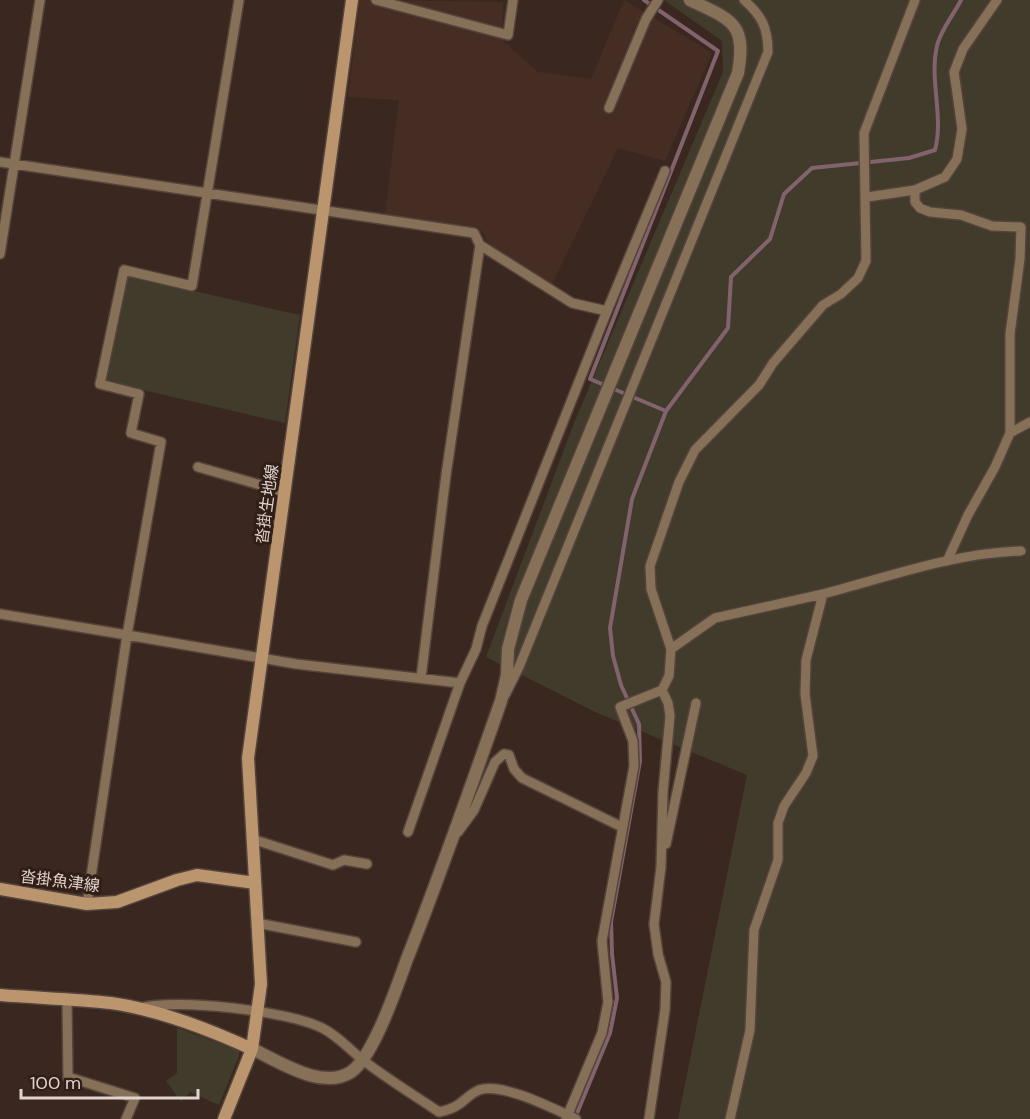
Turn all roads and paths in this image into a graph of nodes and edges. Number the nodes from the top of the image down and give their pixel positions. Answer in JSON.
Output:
{"nodes":[{"id":1,"x":40,"y":0,"type":"edge"},
{"id":2,"x":239,"y":0,"type":"edge"},
{"id":3,"x":352,"y":0,"type":"edge"},
{"id":4,"x":376,"y":0,"type":"edge"},
{"id":5,"x":513,"y":0,"type":"edge"},
{"id":6,"x":658,"y":0,"type":"edge"},
{"id":7,"x":690,"y":0,"type":"edge"},
{"id":8,"x":744,"y":0,"type":"edge"},
{"id":9,"x":997,"y":0,"type":"edge"},
{"id":10,"x":917,"y":2,"type":"edge"},
{"id":11,"x":609,"y":108,"type":"dead end"},
{"id":12,"x":0,"y":162,"type":"edge"},
{"id":13,"x":14,"y":165,"type":"junction"},
{"id":14,"x":665,"y":171,"type":"dead end"},
{"id":15,"x":915,"y":190,"type":"junction"},
{"id":16,"x":208,"y":194,"type":"junction"},
{"id":17,"x":867,"y":197,"type":"junction"},
{"id":18,"x":324,"y":211,"type":"junction"},
{"id":19,"x":480,"y":245,"type":"junction"},
{"id":20,"x":0,"y":254,"type":"edge"},
{"id":21,"x":607,"y":311,"type":"junction"},
{"id":22,"x":1030,"y":422,"type":"edge"},
{"id":23,"x":1010,"y":433,"type":"junction"},
{"id":24,"x":198,"y":467,"type":"dead end"},
{"id":25,"x":285,"y":492,"type":"junction"},
{"id":26,"x":1021,"y":551,"type":"dead end"},
{"id":27,"x":947,"y":561,"type":"junction"},
{"id":28,"x":823,"y":594,"type":"junction"},
{"id":29,"x":0,"y":614,"type":"edge"},
{"id":30,"x":127,"y":634,"type":"junction"},
{"id":31,"x":671,"y":650,"type":"junction"},
{"id":32,"x":262,"y":658,"type":"junction"},
{"id":33,"x":421,"y":678,"type":"junction"},
{"id":34,"x":460,"y":683,"type":"junction"},
{"id":35,"x":662,"y":690,"type":"junction"},
{"id":36,"x":501,"y":701,"type":"junction"},
{"id":37,"x":696,"y":703,"type":"dead end"},
{"id":38,"x":622,"y":827,"type":"junction"},
{"id":39,"x":408,"y":832,"type":"dead end"},
{"id":40,"x":252,"y":839,"type":"junction"},
{"id":41,"x":453,"y":839,"type":"junction"},
{"id":42,"x":367,"y":864,"type":"dead end"},
{"id":43,"x":661,"y":867,"type":"junction"},
{"id":44,"x":255,"y":883,"type":"junction"},
{"id":45,"x":0,"y":890,"type":"edge"},
{"id":46,"x":87,"y":904,"type":"junction"},
{"id":47,"x":257,"y":923,"type":"junction"},
{"id":48,"x":356,"y":942,"type":"dead end"},
{"id":49,"x":0,"y":995,"type":"edge"},
{"id":50,"x":67,"y":1001,"type":"junction"},
{"id":51,"x":138,"y":1009,"type":"junction"},
{"id":52,"x":259,"y":1014,"type":"junction"},
{"id":53,"x":252,"y":1049,"type":"junction"},
{"id":54,"x":363,"y":1060,"type":"junction"},
{"id":55,"x":570,"y":1118,"type":"edge"},
{"id":56,"x":126,"y":1119,"type":"edge"},
{"id":57,"x":224,"y":1119,"type":"edge"},
{"id":58,"x":649,"y":1119,"type":"edge"},
{"id":59,"x":730,"y":1119,"type":"edge"}],
"edges":[{"from":1,"to":13,"type":"street"},
{"from":2,"to":16,"type":"street"},
{"from":3,"to":18,"type":"main road","name":"沓掛生地線"},
{"from":4,"to":5,"type":"street"},
{"from":6,"to":11,"type":"street"},
{"from":7,"to":36,"type":"street"},
{"from":8,"to":36,"type":"street"},
{"from":9,"to":15,"type":"street"},
{"from":10,"to":17,"type":"street"},
{"from":12,"to":13,"type":"street"},
{"from":13,"to":16,"type":"street"},
{"from":13,"to":20,"type":"street"},
{"from":14,"to":21,"type":"street"},
{"from":15,"to":17,"type":"street"},
{"from":15,"to":23,"type":"street"},
{"from":16,"to":18,"type":"street"},
{"from":16,"to":30,"type":"street"},
{"from":17,"to":31,"type":"street"},
{"from":18,"to":19,"type":"street"},
{"from":18,"to":25,"type":"main road","name":"沓掛生地線"},
{"from":19,"to":21,"type":"street"},
{"from":19,"to":33,"type":"street"},
{"from":21,"to":34,"type":"street"},
{"from":22,"to":23,"type":"street"},
{"from":23,"to":27,"type":"street"},
{"from":24,"to":25,"type":"street"},
{"from":25,"to":32,"type":"main road","name":"沓掛生地線"},
{"from":26,"to":27,"type":"street"},
{"from":27,"to":28,"type":"street"},
{"from":28,"to":31,"type":"street"},
{"from":28,"to":59,"type":"street"},
{"from":29,"to":30,"type":"street"},
{"from":30,"to":32,"type":"street"},
{"from":30,"to":46,"type":"street"},
{"from":31,"to":35,"type":"street"},
{"from":32,"to":33,"type":"street"},
{"from":32,"to":40,"type":"main road","name":"沓掛生地線"},
{"from":33,"to":34,"type":"street"},
{"from":34,"to":39,"type":"street"},
{"from":35,"to":38,"type":"street"},
{"from":35,"to":43,"type":"street"},
{"from":36,"to":41,"type":"street"},
{"from":37,"to":43,"type":"street"},
{"from":38,"to":41,"type":"street"},
{"from":38,"to":55,"type":"street"},
{"from":40,"to":42,"type":"street"},
{"from":40,"to":44,"type":"main road","name":"沓掛生地線"},
{"from":41,"to":54,"type":"street"},
{"from":43,"to":58,"type":"street"},
{"from":44,"to":46,"type":"main road","name":"沓掛魚津線"},
{"from":44,"to":47,"type":"main road","name":"沓掛生地線"},
{"from":45,"to":46,"type":"main road","name":"沓掛魚津線"},
{"from":47,"to":48,"type":"street"},
{"from":47,"to":52,"type":"main road","name":"沓掛生地線"},
{"from":49,"to":50,"type":"main road"},
{"from":50,"to":51,"type":"main road"},
{"from":50,"to":56,"type":"street"},
{"from":51,"to":52,"type":"street"},
{"from":51,"to":53,"type":"main road"},
{"from":52,"to":53,"type":"main road"},
{"from":52,"to":54,"type":"street"},
{"from":53,"to":54,"type":"street"},
{"from":53,"to":57,"type":"main road"},
{"from":54,"to":55,"type":"street"}]}
